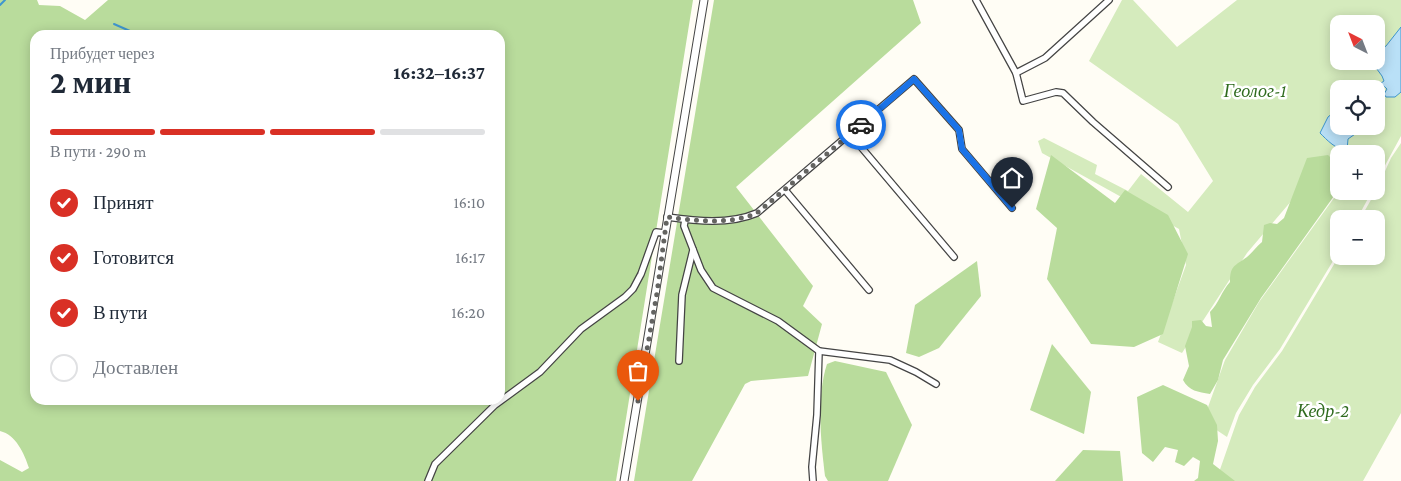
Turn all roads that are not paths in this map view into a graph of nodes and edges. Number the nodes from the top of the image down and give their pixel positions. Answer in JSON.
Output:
{"nodes":[{"id":1,"x":704,"y":0,"type":"edge"},
{"id":2,"x":976,"y":0,"type":"edge"},
{"id":3,"x":1109,"y":0,"type":"edge"},
{"id":4,"x":1016,"y":73,"type":"junction"},
{"id":5,"x":850,"y":134,"type":"junction"},
{"id":6,"x":1168,"y":187,"type":"dead end"},
{"id":7,"x":784,"y":190,"type":"junction"},
{"id":8,"x":1012,"y":208,"type":"dead end"},
{"id":9,"x":667,"y":217,"type":"junction"},
{"id":10,"x":685,"y":220,"type":"junction"},
{"id":11,"x":664,"y":233,"type":"junction"},
{"id":12,"x":693,"y":250,"type":"junction"},
{"id":13,"x":954,"y":257,"type":"dead end"},
{"id":14,"x":869,"y":290,"type":"dead end"},
{"id":15,"x":818,"y":351,"type":"junction"},
{"id":16,"x":679,"y":362,"type":"dead end"},
{"id":17,"x":936,"y":384,"type":"dead end"},
{"id":18,"x":505,"y":398,"type":"edge"},
{"id":19,"x":495,"y":405,"type":"edge"},
{"id":20,"x":428,"y":481,"type":"edge"},
{"id":21,"x":624,"y":481,"type":"edge"},
{"id":22,"x":813,"y":481,"type":"edge"}],
"edges":[{"from":1,"to":9,"type":"street"},
{"from":2,"to":4,"type":"street"},
{"from":3,"to":4,"type":"street"},
{"from":4,"to":6,"type":"street"},
{"from":5,"to":7,"type":"street"},
{"from":5,"to":8,"type":"street"},
{"from":5,"to":13,"type":"street"},
{"from":7,"to":10,"type":"street"},
{"from":7,"to":14,"type":"street"},
{"from":9,"to":10,"type":"street"},
{"from":9,"to":11,"type":"street"},
{"from":10,"to":12,"type":"street"},
{"from":11,"to":18,"type":"street"},
{"from":11,"to":21,"type":"street"},
{"from":12,"to":15,"type":"street"},
{"from":12,"to":16,"type":"street"},
{"from":15,"to":17,"type":"street"},
{"from":15,"to":22,"type":"street"},
{"from":19,"to":20,"type":"street"}]}
